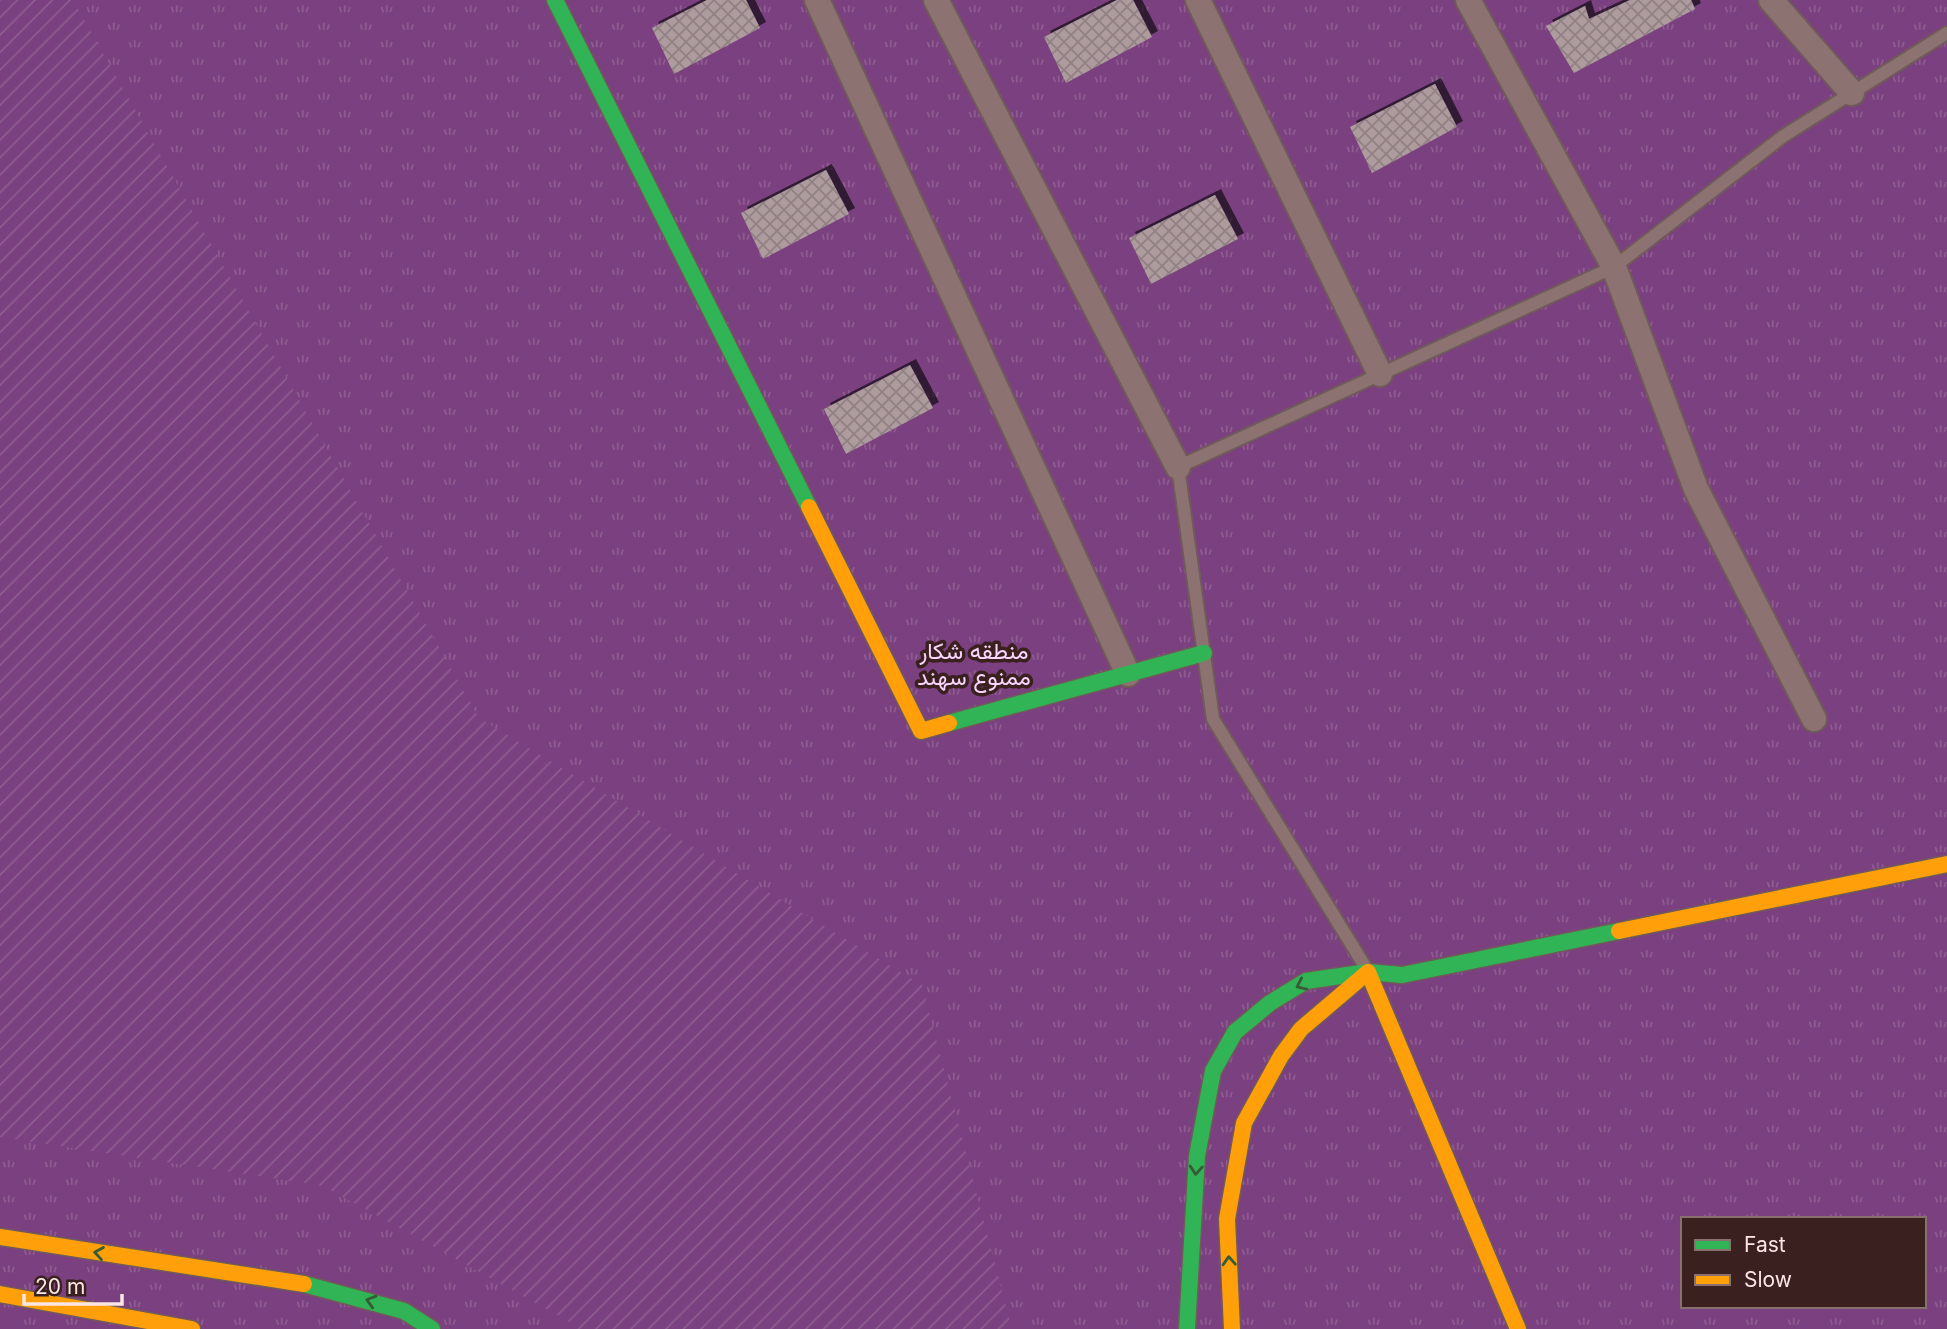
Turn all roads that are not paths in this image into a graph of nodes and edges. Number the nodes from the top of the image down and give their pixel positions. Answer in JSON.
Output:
{"nodes":[{"id":1,"x":555,"y":0,"type":"edge"},
{"id":2,"x":817,"y":0,"type":"edge"},
{"id":3,"x":936,"y":0,"type":"edge"},
{"id":4,"x":1198,"y":0,"type":"edge"},
{"id":5,"x":1468,"y":0,"type":"edge"},
{"id":6,"x":1770,"y":0,"type":"edge"},
{"id":7,"x":1947,"y":33,"type":"edge"},
{"id":8,"x":1852,"y":93,"type":"junction"},
{"id":9,"x":1614,"y":267,"type":"junction"},
{"id":10,"x":1380,"y":374,"type":"junction"},
{"id":11,"x":1178,"y":467,"type":"junction"},
{"id":12,"x":1204,"y":653,"type":"junction"},
{"id":13,"x":1128,"y":674,"type":"junction"},
{"id":14,"x":1814,"y":719,"type":"dead end"},
{"id":15,"x":1947,"y":864,"type":"edge"},
{"id":16,"x":1368,"y":972,"type":"junction"},
{"id":17,"x":0,"y":1237,"type":"edge"},
{"id":18,"x":0,"y":1294,"type":"edge"},
{"id":19,"x":192,"y":1329,"type":"edge"},
{"id":20,"x":432,"y":1329,"type":"edge"},
{"id":21,"x":1187,"y":1329,"type":"edge"},
{"id":22,"x":1232,"y":1329,"type":"edge"},
{"id":23,"x":1518,"y":1329,"type":"edge"}],
"edges":[{"from":1,"to":13,"type":"street"},
{"from":2,"to":13,"type":"street"},
{"from":3,"to":11,"type":"street"},
{"from":4,"to":10,"type":"street"},
{"from":5,"to":9,"type":"street"},
{"from":6,"to":8,"type":"street"},
{"from":7,"to":8,"type":"lane"},
{"from":8,"to":9,"type":"lane"},
{"from":9,"to":10,"type":"lane"},
{"from":9,"to":14,"type":"street"},
{"from":10,"to":11,"type":"lane"},
{"from":11,"to":12,"type":"lane"},
{"from":12,"to":13,"type":"street"},
{"from":12,"to":16,"type":"lane"},
{"from":15,"to":16,"type":"street"},
{"from":16,"to":21,"type":"street","one_way":true},
{"from":22,"to":16,"type":"street","one_way":true},
{"from":16,"to":23,"type":"street"},
{"from":20,"to":17,"type":"street","one_way":true},
{"from":18,"to":19,"type":"street"}]}
